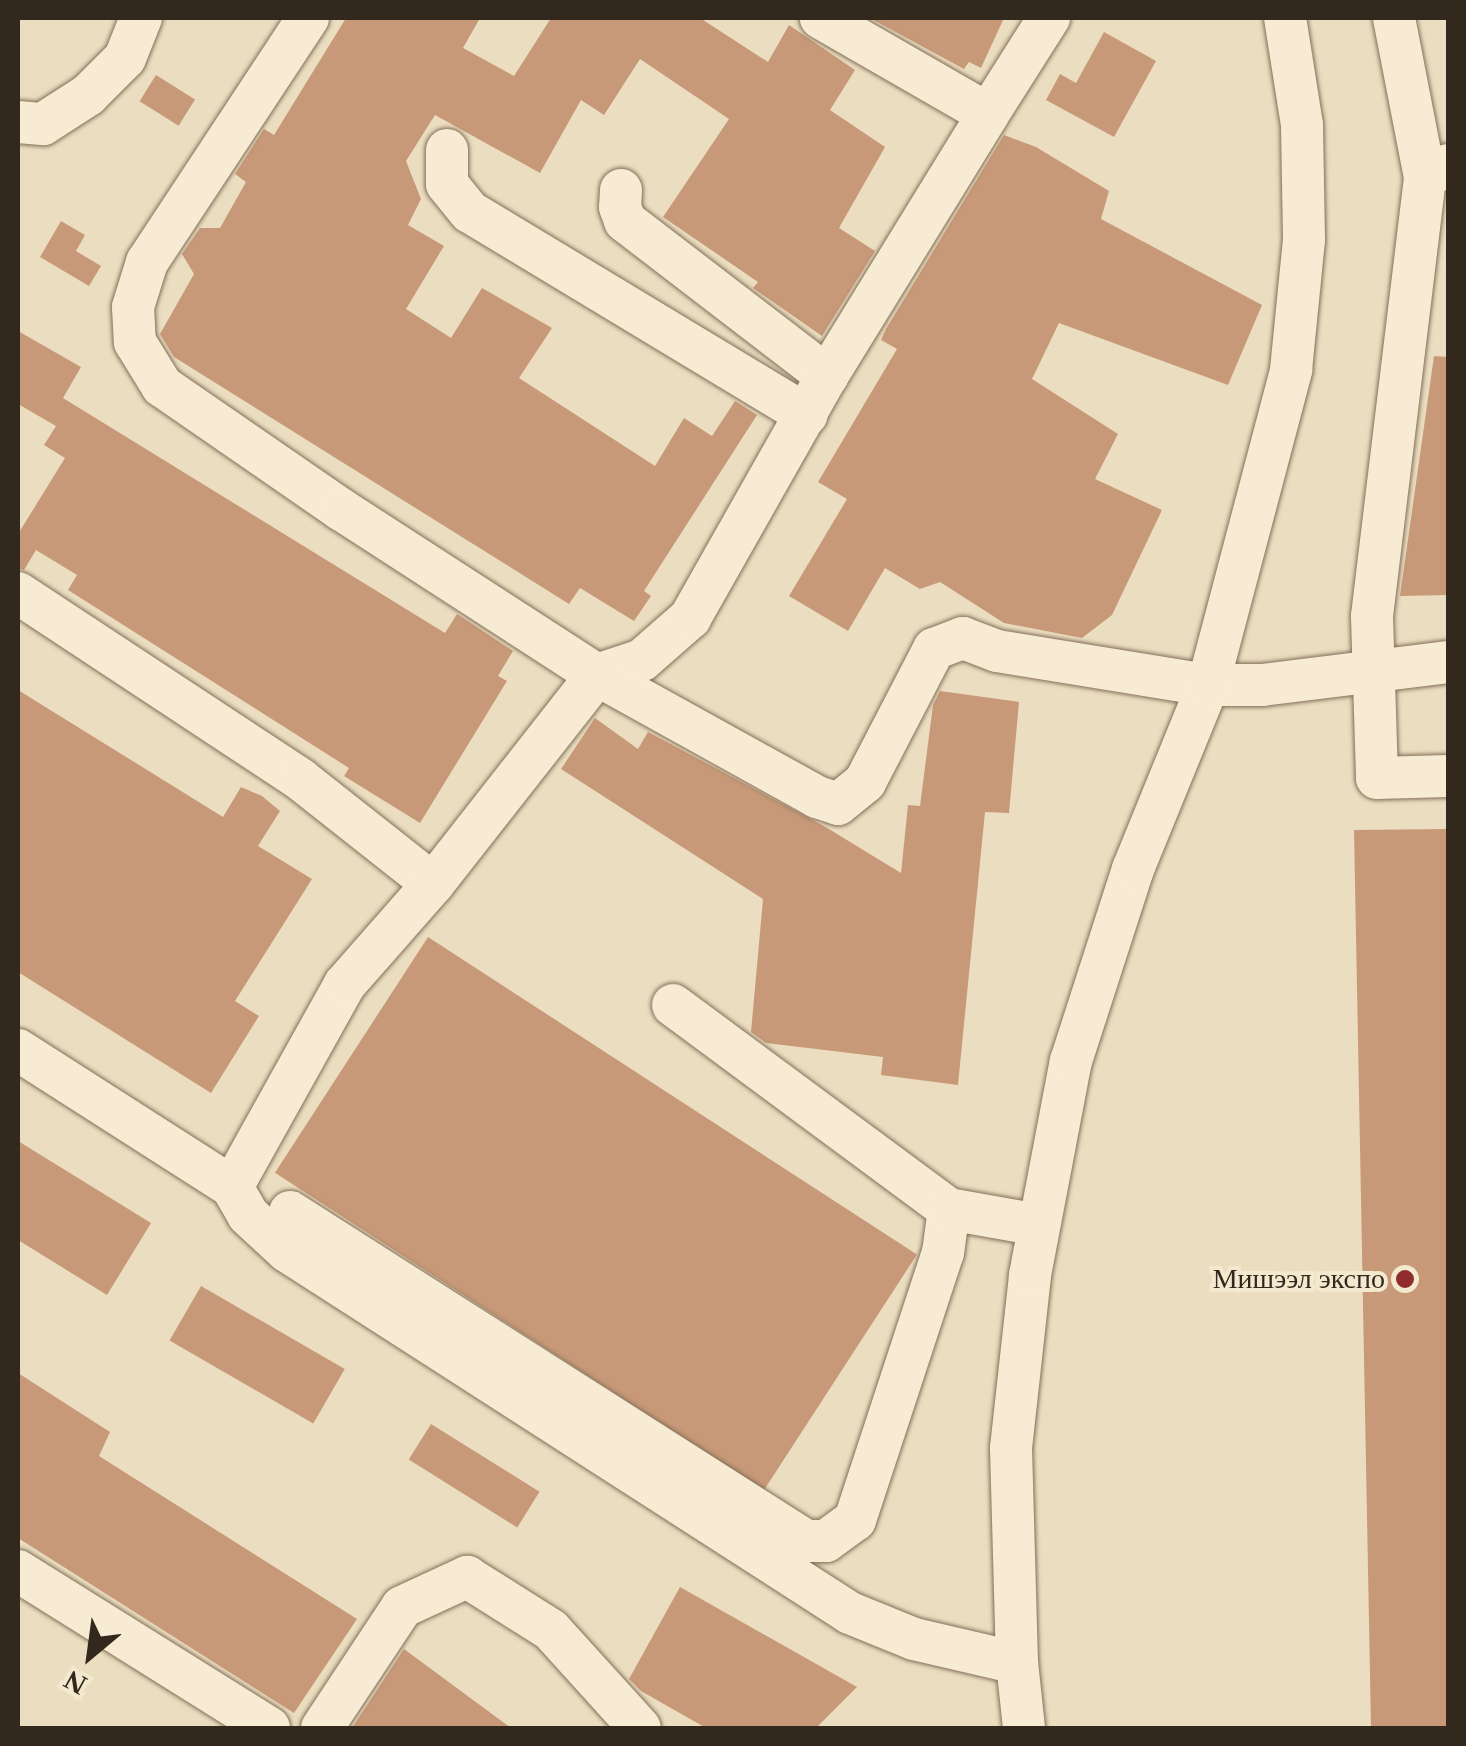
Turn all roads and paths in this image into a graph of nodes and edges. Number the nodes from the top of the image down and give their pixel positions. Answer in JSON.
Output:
{"nodes":[{"id":1,"x":141,"y":18,"type":"edge"},
{"id":2,"x":308,"y":18,"type":"edge"},
{"id":3,"x":821,"y":18,"type":"edge"},
{"id":4,"x":1049,"y":18,"type":"edge"},
{"id":5,"x":1285,"y":18,"type":"edge"},
{"id":6,"x":1394,"y":18,"type":"edge"},
{"id":7,"x":988,"y":114,"type":"junction"},
{"id":8,"x":18,"y":122,"type":"edge"},
{"id":9,"x":447,"y":150,"type":"dead end"},
{"id":10,"x":1437,"y":171,"type":"edge"},
{"id":11,"x":621,"y":190,"type":"dead end"},
{"id":12,"x":827,"y":376,"type":"junction"},
{"id":13,"x":806,"y":415,"type":"junction"},
{"id":14,"x":18,"y":593,"type":"edge"},
{"id":15,"x":1448,"y":662,"type":"edge"},
{"id":16,"x":1373,"y":668,"type":"junction"},
{"id":17,"x":597,"y":675,"type":"junction"},
{"id":18,"x":1208,"y":686,"type":"junction"},
{"id":19,"x":1448,"y":776,"type":"edge"},
{"id":20,"x":432,"y":884,"type":"junction"},
{"id":21,"x":673,"y":1005,"type":"dead end"},
{"id":22,"x":18,"y":1050,"type":"edge"},
{"id":23,"x":232,"y":1187,"type":"junction"},
{"id":24,"x":949,"y":1209,"type":"junction"},
{"id":25,"x":290,"y":1212,"type":"dead end"},
{"id":26,"x":1039,"y":1225,"type":"junction"},
{"id":27,"x":18,"y":1572,"type":"edge"},
{"id":28,"x":1017,"y":1663,"type":"junction"},
{"id":29,"x":268,"y":1728,"type":"edge"},
{"id":30,"x":322,"y":1728,"type":"edge"},
{"id":31,"x":640,"y":1728,"type":"edge"},
{"id":32,"x":1024,"y":1728,"type":"edge"}],
"edges":[{"from":1,"to":8,"type":"street"},
{"from":2,"to":17,"type":"street"},
{"from":3,"to":7,"type":"street"},
{"from":4,"to":7,"type":"street"},
{"from":5,"to":18,"type":"street"},
{"from":6,"to":10,"type":"street"},
{"from":7,"to":12,"type":"street"},
{"from":9,"to":13,"type":"street"},
{"from":10,"to":16,"type":"street"},
{"from":11,"to":12,"type":"street"},
{"from":12,"to":13,"type":"street"},
{"from":13,"to":17,"type":"street"},
{"from":14,"to":20,"type":"street"},
{"from":15,"to":16,"type":"street"},
{"from":16,"to":18,"type":"street"},
{"from":16,"to":19,"type":"street"},
{"from":17,"to":18,"type":"street"},
{"from":17,"to":20,"type":"street"},
{"from":18,"to":26,"type":"street"},
{"from":20,"to":23,"type":"street"},
{"from":21,"to":24,"type":"street"},
{"from":22,"to":23,"type":"street"},
{"from":23,"to":28,"type":"street"},
{"from":24,"to":25,"type":"street"},
{"from":24,"to":26,"type":"street"},
{"from":26,"to":28,"type":"street"},
{"from":27,"to":29,"type":"street"},
{"from":28,"to":32,"type":"street"},
{"from":30,"to":31,"type":"street"}]}
